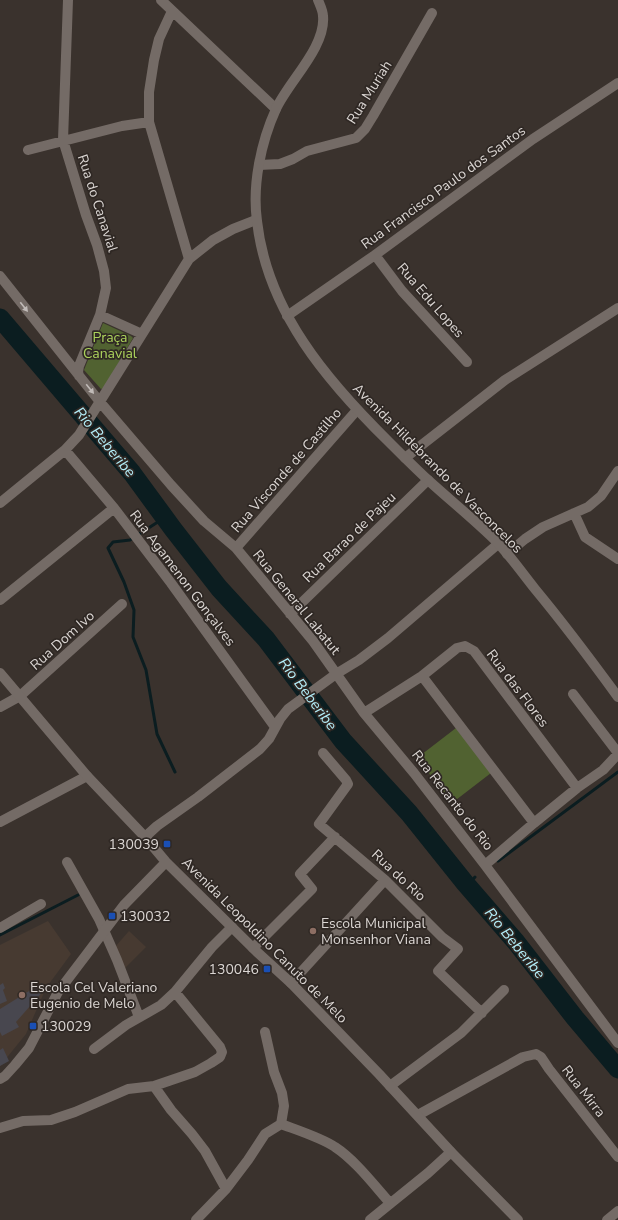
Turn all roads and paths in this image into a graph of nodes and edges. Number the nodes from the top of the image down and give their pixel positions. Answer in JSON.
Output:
{"nodes":[{"id":1,"x":68,"y":0,"type":"edge"},
{"id":2,"x":161,"y":0,"type":"edge"},
{"id":3,"x":318,"y":0,"type":"edge"},
{"id":4,"x":172,"y":10,"type":"junction"},
{"id":5,"x":432,"y":13,"type":"dead end"},
{"id":6,"x":618,"y":83,"type":"edge"},
{"id":7,"x":276,"y":109,"type":"junction"},
{"id":8,"x":148,"y":122,"type":"junction"},
{"id":9,"x":63,"y":140,"type":"junction"},
{"id":10,"x":28,"y":150,"type":"dead end"},
{"id":11,"x":259,"y":165,"type":"junction"},
{"id":12,"x":256,"y":220,"type":"junction"},
{"id":13,"x":375,"y":255,"type":"junction"},
{"id":14,"x":189,"y":259,"type":"junction"},
{"id":15,"x":0,"y":276,"type":"edge"},
{"id":16,"x":618,"y":308,"type":"edge"},
{"id":17,"x":100,"y":315,"type":"junction"},
{"id":18,"x":287,"y":316,"type":"junction"},
{"id":19,"x":142,"y":334,"type":"junction"},
{"id":20,"x":468,"y":362,"type":"dead end"},
{"id":21,"x":79,"y":376,"type":"junction"},
{"id":22,"x":100,"y":402,"type":"junction"},
{"id":23,"x":357,"y":410,"type":"junction"},
{"id":24,"x":64,"y":450,"type":"junction"},
{"id":25,"x":405,"y":458,"type":"junction"},
{"id":26,"x":618,"y":471,"type":"edge"},
{"id":27,"x":428,"y":480,"type":"junction"},
{"id":28,"x":0,"y":503,"type":"edge"},
{"id":29,"x":114,"y":508,"type":"junction"},
{"id":30,"x":574,"y":513,"type":"junction"},
{"id":31,"x":498,"y":544,"type":"junction"},
{"id":32,"x":236,"y":548,"type":"junction"},
{"id":33,"x":507,"y":554,"type":"junction"},
{"id":34,"x":618,"y":559,"type":"edge"},
{"id":35,"x":0,"y":600,"type":"edge"},
{"id":36,"x":122,"y":604,"type":"dead end"},
{"id":37,"x":290,"y":614,"type":"junction"},
{"id":38,"x":0,"y":673,"type":"edge"},
{"id":39,"x":336,"y":674,"type":"junction"},
{"id":40,"x":422,"y":676,"type":"junction"},
{"id":41,"x":573,"y":694,"type":"dead end"},
{"id":42,"x":20,"y":696,"type":"junction"},
{"id":43,"x":618,"y":697,"type":"edge"},
{"id":44,"x":0,"y":707,"type":"edge"},
{"id":45,"x":364,"y":713,"type":"junction"},
{"id":46,"x":275,"y":727,"type":"junction"},
{"id":47,"x":323,"y":753,"type":"dead end"},
{"id":48,"x":618,"y":754,"type":"edge"},
{"id":49,"x":87,"y":776,"type":"junction"},
{"id":50,"x":577,"y":788,"type":"junction"},
{"id":51,"x":0,"y":822,"type":"edge"},
{"id":52,"x":534,"y":823,"type":"junction"},
{"id":53,"x":145,"y":837,"type":"junction"},
{"id":54,"x":335,"y":837,"type":"junction"},
{"id":55,"x":68,"y":862,"type":"dead end"},
{"id":56,"x":166,"y":862,"type":"junction"},
{"id":57,"x":485,"y":865,"type":"junction"},
{"id":58,"x":385,"y":880,"type":"junction"},
{"id":59,"x":41,"y":904,"type":"dead end"},
{"id":60,"x":232,"y":927,"type":"junction"},
{"id":61,"x":0,"y":928,"type":"edge"},
{"id":62,"x":104,"y":932,"type":"junction"},
{"id":63,"x":253,"y":948,"type":"junction"},
{"id":64,"x":291,"y":983,"type":"junction"},
{"id":65,"x":504,"y":990,"type":"dead end"},
{"id":66,"x":175,"y":992,"type":"junction"},
{"id":67,"x":482,"y":1013,"type":"junction"},
{"id":68,"x":139,"y":1017,"type":"junction"},
{"id":69,"x":265,"y":1032,"type":"dead end"},
{"id":70,"x":618,"y":1043,"type":"edge"},
{"id":71,"x":94,"y":1049,"type":"dead end"},
{"id":72,"x":0,"y":1078,"type":"edge"},
{"id":73,"x":154,"y":1086,"type":"junction"},
{"id":74,"x":390,"y":1086,"type":"junction"},
{"id":75,"x":418,"y":1115,"type":"junction"},
{"id":76,"x":281,"y":1124,"type":"junction"},
{"id":77,"x":0,"y":1128,"type":"edge"},
{"id":78,"x":451,"y":1152,"type":"junction"},
{"id":79,"x":618,"y":1157,"type":"edge"},
{"id":80,"x":226,"y":1189,"type":"junction"},
{"id":81,"x":390,"y":1203,"type":"junction"},
{"id":82,"x":618,"y":1211,"type":"edge"},
{"id":83,"x":196,"y":1220,"type":"edge"},
{"id":84,"x":370,"y":1220,"type":"edge"},
{"id":85,"x":518,"y":1220,"type":"edge"},
{"id":86,"x":607,"y":1220,"type":"edge"}],
"edges":[{"from":1,"to":9,"type":"street","name":"Rua do Canavial"},
{"from":2,"to":4,"type":"street"},
{"from":3,"to":7,"type":"street","name":"Avenida Hildebrando de Vasconcelos"},
{"from":4,"to":7,"type":"street"},
{"from":4,"to":8,"type":"street"},
{"from":5,"to":11,"type":"street","name":"Rua Muriah"},
{"from":6,"to":13,"type":"street","name":"Rua Francisco Paulo dos Santos"},
{"from":7,"to":11,"type":"street","name":"Avenida Hildebrando de Vasconcelos"},
{"from":8,"to":9,"type":"street"},
{"from":8,"to":14,"type":"street"},
{"from":9,"to":10,"type":"street"},
{"from":9,"to":17,"type":"street","name":"Rua do Canavial"},
{"from":11,"to":12,"type":"street","name":"Avenida Hildebrando de Vasconcelos"},
{"from":12,"to":14,"type":"street"},
{"from":12,"to":18,"type":"street","name":"Avenida Hildebrando de Vasconcelos"},
{"from":13,"to":18,"type":"street","name":"Rua Francisco Paulo dos Santos"},
{"from":13,"to":20,"type":"street","name":"Rua Edu Lopes"},
{"from":14,"to":19,"type":"street"},
{"from":15,"to":21,"type":"street","one_way":true},
{"from":16,"to":25,"type":"street"},
{"from":17,"to":19,"type":"street"},
{"from":17,"to":21,"type":"street","name":"Rua do Canavial"},
{"from":18,"to":23,"type":"street","name":"Avenida Hildebrando de Vasconcelos"},
{"from":19,"to":22,"type":"street"},
{"from":21,"to":22,"type":"street","one_way":true},
{"from":22,"to":24,"type":"street"},
{"from":22,"to":32,"type":"street","name":"Rua General Labatut"},
{"from":23,"to":25,"type":"street","name":"Avenida Hildebrando de Vasconcelos"},
{"from":23,"to":32,"type":"street","name":"Rua Visconde de Castilho"},
{"from":24,"to":28,"type":"street"},
{"from":24,"to":29,"type":"street","name":"Rua Agamenon Gonçalves"},
{"from":25,"to":27,"type":"street","name":"Avenida Hildebrando de Vasconcelos"},
{"from":26,"to":30,"type":"street"},
{"from":27,"to":31,"type":"street","name":"Avenida Hildebrando de Vasconcelos"},
{"from":27,"to":37,"type":"street","name":"Rua Barao de Pajeu"},
{"from":29,"to":35,"type":"street"},
{"from":29,"to":46,"type":"street","name":"Rua Agamenon Gonçalves"},
{"from":30,"to":33,"type":"street"},
{"from":30,"to":34,"type":"street"},
{"from":31,"to":33,"type":"street","name":"Avenida Hildebrando de Vasconcelos"},
{"from":31,"to":39,"type":"street"},
{"from":32,"to":37,"type":"street","name":"Rua General Labatut"},
{"from":33,"to":43,"type":"street","name":"Avenida Hildebrando de Vasconcelos"},
{"from":36,"to":42,"type":"street","name":"Rua Dom Ivo"},
{"from":37,"to":39,"type":"street","name":"Rua General Labatut"},
{"from":38,"to":42,"type":"street","name":"Avenida Leopoldino Canuto de Melo"},
{"from":39,"to":45,"type":"street","name":"Rua Recanto do Rio"},
{"from":39,"to":46,"type":"street"},
{"from":40,"to":45,"type":"street","name":"Rua das Flores"},
{"from":40,"to":50,"type":"street","name":"Rua das Flores"},
{"from":40,"to":52,"type":"street"},
{"from":41,"to":48,"type":"street"},
{"from":42,"to":44,"type":"street","name":"Rua Dom Ivo"},
{"from":42,"to":49,"type":"street","name":"Avenida Leopoldino Canuto de Melo"},
{"from":45,"to":57,"type":"street","name":"Rua Recanto do Rio"},
{"from":46,"to":53,"type":"street"},
{"from":47,"to":54,"type":"street","name":"Rua do Rio"},
{"from":48,"to":50,"type":"street","name":"Rua Recanto do Rio"},
{"from":49,"to":51,"type":"street"},
{"from":49,"to":53,"type":"street","name":"Avenida Leopoldino Canuto de Melo"},
{"from":50,"to":52,"type":"street","name":"Rua Recanto do Rio"},
{"from":52,"to":57,"type":"street","name":"Rua Recanto do Rio"},
{"from":53,"to":56,"type":"street","name":"Avenida Leopoldino Canuto de Melo"},
{"from":54,"to":58,"type":"street","name":"Rua do Rio"},
{"from":54,"to":63,"type":"street"},
{"from":55,"to":62,"type":"street"},
{"from":56,"to":60,"type":"street","name":"Avenida Leopoldino Canuto de Melo"},
{"from":56,"to":62,"type":"street"},
{"from":57,"to":70,"type":"street"},
{"from":58,"to":64,"type":"street"},
{"from":58,"to":67,"type":"street","name":"Rua do Rio"},
{"from":59,"to":61,"type":"street"},
{"from":60,"to":63,"type":"street","name":"Avenida Leopoldino Canuto de Melo"},
{"from":60,"to":66,"type":"street"},
{"from":62,"to":68,"type":"street"},
{"from":62,"to":72,"type":"street"},
{"from":63,"to":64,"type":"street","name":"Avenida Leopoldino Canuto de Melo"},
{"from":64,"to":74,"type":"street","name":"Avenida Leopoldino Canuto de Melo"},
{"from":65,"to":67,"type":"street"},
{"from":66,"to":68,"type":"street"},
{"from":66,"to":73,"type":"street"},
{"from":67,"to":74,"type":"street"},
{"from":68,"to":71,"type":"street"},
{"from":69,"to":76,"type":"street"},
{"from":73,"to":77,"type":"street"},
{"from":73,"to":80,"type":"street"},
{"from":74,"to":75,"type":"street","name":"Avenida Leopoldino Canuto de Melo"},
{"from":75,"to":78,"type":"street","name":"Avenida Leopoldino Canuto de Melo"},
{"from":75,"to":79,"type":"street","name":"Rua Mirra"},
{"from":76,"to":80,"type":"street"},
{"from":76,"to":81,"type":"street"},
{"from":78,"to":81,"type":"street"},
{"from":78,"to":85,"type":"street","name":"Avenida Leopoldino Canuto de Melo"},
{"from":80,"to":83,"type":"street"},
{"from":81,"to":84,"type":"street"},
{"from":82,"to":86,"type":"street"}]}
